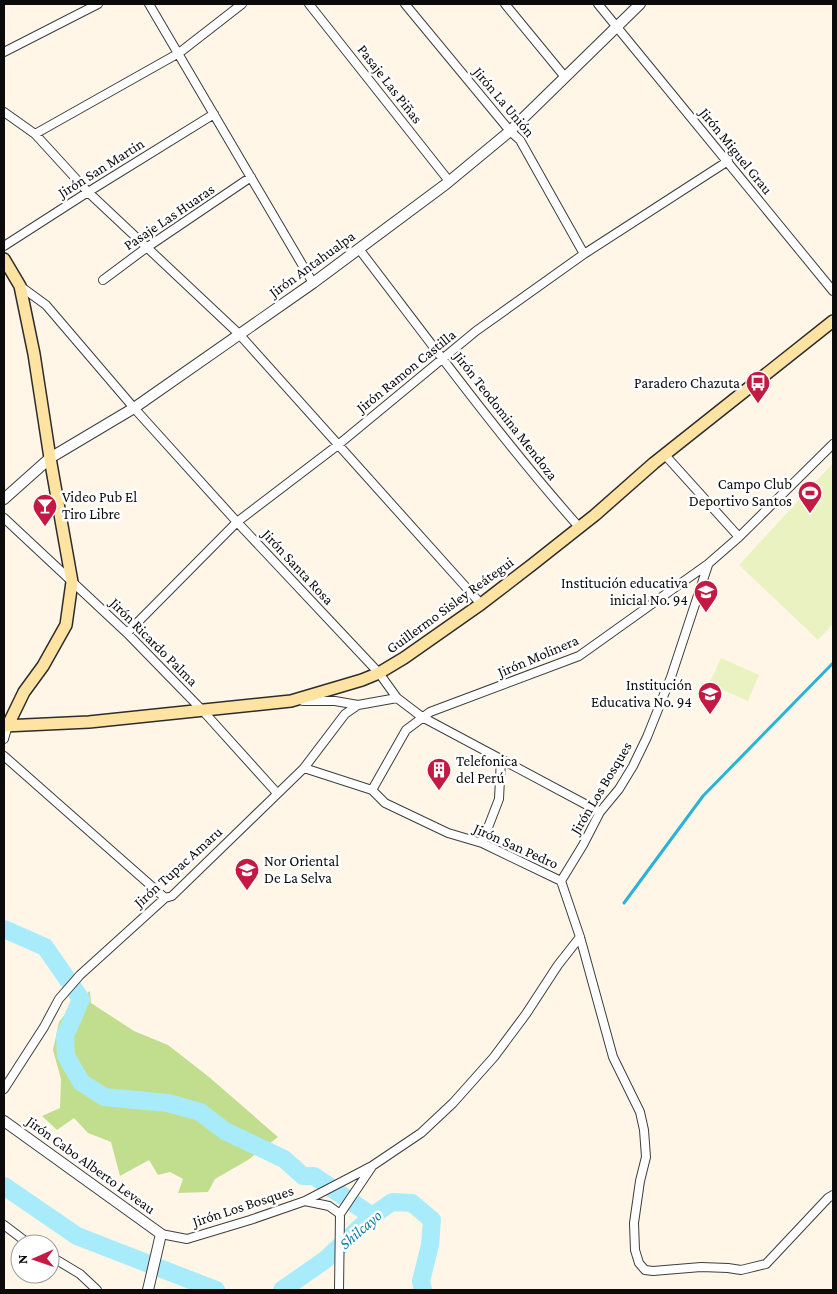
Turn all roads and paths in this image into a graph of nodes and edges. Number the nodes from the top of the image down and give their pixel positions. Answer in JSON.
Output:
{"nodes":[{"id":1,"x":98,"y":4,"type":"edge"},
{"id":2,"x":150,"y":4,"type":"edge"},
{"id":3,"x":242,"y":4,"type":"edge"},
{"id":4,"x":309,"y":4,"type":"edge"},
{"id":5,"x":405,"y":4,"type":"edge"},
{"id":6,"x":505,"y":4,"type":"edge"},
{"id":7,"x":598,"y":4,"type":"edge"},
{"id":8,"x":640,"y":4,"type":"edge"},
{"id":9,"x":617,"y":28,"type":"junction"},
{"id":10,"x":4,"y":52,"type":"edge"},
{"id":11,"x":179,"y":53,"type":"junction"},
{"id":12,"x":565,"y":77,"type":"junction"},
{"id":13,"x":4,"y":112,"type":"edge"},
{"id":14,"x":214,"y":114,"type":"junction"},
{"id":15,"x":510,"y":132,"type":"junction"},
{"id":16,"x":35,"y":134,"type":"junction"},
{"id":17,"x":728,"y":161,"type":"junction"},
{"id":18,"x":251,"y":177,"type":"junction"},
{"id":19,"x":449,"y":181,"type":"junction"},
{"id":20,"x":88,"y":192,"type":"junction"},
{"id":21,"x":4,"y":246,"type":"edge"},
{"id":22,"x":146,"y":248,"type":"junction"},
{"id":23,"x":359,"y":249,"type":"junction"},
{"id":24,"x":584,"y":254,"type":"junction"},
{"id":25,"x":4,"y":259,"type":"edge"},
{"id":26,"x":103,"y":280,"type":"dead end"},
{"id":27,"x":313,"y":283,"type":"junction"},
{"id":28,"x":20,"y":286,"type":"junction"},
{"id":29,"x":833,"y":292,"type":"edge"},
{"id":30,"x":833,"y":321,"type":"edge"},
{"id":31,"x":239,"y":334,"type":"junction"},
{"id":32,"x":443,"y":358,"type":"junction"},
{"id":33,"x":134,"y":408,"type":"junction"},
{"id":34,"x":833,"y":444,"type":"edge"},
{"id":35,"x":338,"y":445,"type":"junction"},
{"id":36,"x":665,"y":455,"type":"junction"},
{"id":37,"x":50,"y":458,"type":"junction"},
{"id":38,"x":4,"y":499,"type":"edge"},
{"id":39,"x":4,"y":518,"type":"edge"},
{"id":40,"x":237,"y":522,"type":"junction"},
{"id":41,"x":579,"y":527,"type":"junction"},
{"id":42,"x":739,"y":536,"type":"junction"},
{"id":43,"x":708,"y":564,"type":"junction"},
{"id":44,"x":72,"y":582,"type":"junction"},
{"id":45,"x":481,"y":604,"type":"junction"},
{"id":46,"x":127,"y":634,"type":"junction"},
{"id":47,"x":378,"y":674,"type":"junction"},
{"id":48,"x":398,"y":698,"type":"junction"},
{"id":49,"x":291,"y":701,"type":"junction"},
{"id":50,"x":358,"y":705,"type":"junction"},
{"id":51,"x":203,"y":710,"type":"junction"},
{"id":52,"x":422,"y":717,"type":"junction"},
{"id":53,"x":6,"y":726,"type":"edge"},
{"id":54,"x":4,"y":739,"type":"edge"},
{"id":55,"x":4,"y":756,"type":"edge"},
{"id":56,"x":501,"y":759,"type":"junction"},
{"id":57,"x":304,"y":768,"type":"junction"},
{"id":58,"x":372,"y":790,"type":"junction"},
{"id":59,"x":277,"y":793,"type":"junction"},
{"id":60,"x":600,"y":812,"type":"junction"},
{"id":61,"x":482,"y":843,"type":"junction"},
{"id":62,"x":561,"y":881,"type":"junction"},
{"id":63,"x":165,"y":898,"type":"junction"},
{"id":64,"x":580,"y":936,"type":"junction"},
{"id":65,"x":4,"y":1089,"type":"edge"},
{"id":66,"x":4,"y":1121,"type":"edge"},
{"id":67,"x":372,"y":1166,"type":"junction"},
{"id":68,"x":833,"y":1195,"type":"edge"},
{"id":69,"x":305,"y":1200,"type":"junction"},
{"id":70,"x":340,"y":1214,"type":"junction"},
{"id":71,"x":4,"y":1225,"type":"edge"},
{"id":72,"x":16,"y":1234,"type":"edge"},
{"id":73,"x":160,"y":1238,"type":"junction"},
{"id":74,"x":60,"y":1262,"type":"edge"},
{"id":75,"x":97,"y":1290,"type":"edge"},
{"id":76,"x":148,"y":1290,"type":"edge"},
{"id":77,"x":339,"y":1290,"type":"edge"}],
"edges":[{"from":1,"to":10,"type":"street"},
{"from":2,"to":11,"type":"street"},
{"from":3,"to":11,"type":"street"},
{"from":4,"to":19,"type":"street","name":"Pasaje Las Piñas"},
{"from":5,"to":15,"type":"street","name":"Jirón La Unión"},
{"from":6,"to":12,"type":"street"},
{"from":7,"to":9,"type":"street","name":"Jirón Miguel Grau"},
{"from":8,"to":9,"type":"street","name":"Jirón Antahualpa"},
{"from":9,"to":12,"type":"street","name":"Jirón Antahualpa"},
{"from":9,"to":17,"type":"street","name":"Jirón Miguel Grau"},
{"from":11,"to":14,"type":"street"},
{"from":11,"to":16,"type":"street"},
{"from":12,"to":15,"type":"street","name":"Jirón Antahualpa"},
{"from":13,"to":16,"type":"street"},
{"from":14,"to":18,"type":"street"},
{"from":14,"to":20,"type":"street","name":"Jirón San Martin"},
{"from":15,"to":19,"type":"street","name":"Jirón Antahualpa"},
{"from":15,"to":24,"type":"street","name":"Jirón La Unión"},
{"from":16,"to":20,"type":"street"},
{"from":17,"to":24,"type":"street","name":"Jirón Ramon Castilla"},
{"from":17,"to":29,"type":"street","name":"Jirón Miguel Grau"},
{"from":18,"to":22,"type":"street","name":"Pasaje Las Huaras"},
{"from":18,"to":27,"type":"street"},
{"from":19,"to":23,"type":"street","name":"Jirón Antahualpa"},
{"from":20,"to":21,"type":"street","name":"Jirón San Martin"},
{"from":20,"to":22,"type":"street"},
{"from":22,"to":26,"type":"street","name":"Pasaje Las Huaras"},
{"from":22,"to":31,"type":"street"},
{"from":23,"to":27,"type":"street","name":"Jirón Antahualpa"},
{"from":23,"to":32,"type":"street","name":"Jirón Teodomina Mendoza"},
{"from":24,"to":32,"type":"street","name":"Jirón Ramon Castilla"},
{"from":25,"to":28,"type":"main road"},
{"from":27,"to":31,"type":"street","name":"Jirón Antahualpa"},
{"from":28,"to":33,"type":"street","name":"Jirón Santa Rosa"},
{"from":28,"to":37,"type":"main road"},
{"from":30,"to":36,"type":"main road","name":"Guillermo Sisley Reátegui"},
{"from":31,"to":33,"type":"street","name":"Jirón Antahualpa"},
{"from":31,"to":35,"type":"street"},
{"from":32,"to":35,"type":"street","name":"Jirón Ramon Castilla"},
{"from":32,"to":41,"type":"street","name":"Jirón Teodomina Mendoza"},
{"from":33,"to":37,"type":"street","name":"Jirón Antahualpa"},
{"from":33,"to":40,"type":"street","name":"Jirón Santa Rosa"},
{"from":34,"to":42,"type":"street","name":"Jirón Molinera"},
{"from":35,"to":40,"type":"street","name":"Jirón Ramon Castilla"},
{"from":35,"to":45,"type":"street"},
{"from":36,"to":41,"type":"main road","name":"Guillermo Sisley Reátegui"},
{"from":36,"to":42,"type":"street"},
{"from":37,"to":38,"type":"street","name":"Jirón Antahualpa"},
{"from":37,"to":44,"type":"main road"},
{"from":39,"to":44,"type":"street","name":"Jirón Ricardo Palma"},
{"from":40,"to":46,"type":"street","name":"Jirón Ramon Castilla"},
{"from":40,"to":47,"type":"street","name":"Jirón Santa Rosa"},
{"from":41,"to":45,"type":"main road","name":"Guillermo Sisley Reátegui"},
{"from":42,"to":43,"type":"street","name":"Jirón Molinera"},
{"from":43,"to":52,"type":"street","name":"Jirón Molinera"},
{"from":43,"to":60,"type":"street","name":"Jirón Los Bosques"},
{"from":44,"to":46,"type":"street","name":"Jirón Ricardo Palma"},
{"from":44,"to":53,"type":"main road"},
{"from":45,"to":47,"type":"main road","name":"Guillermo Sisley Reátegui"},
{"from":46,"to":51,"type":"street","name":"Jirón Ricardo Palma"},
{"from":47,"to":48,"type":"street","name":"Jirón Santa Rosa"},
{"from":47,"to":49,"type":"main road","name":"Guillermo Sisley Reátegui"},
{"from":48,"to":50,"type":"street"},
{"from":48,"to":52,"type":"street","name":"Jirón Santa Rosa"},
{"from":49,"to":50,"type":"street"},
{"from":49,"to":51,"type":"main road","name":"Guillermo Sisley Reátegui"},
{"from":50,"to":57,"type":"street","name":"Jirón Tupac Amaru"},
{"from":51,"to":53,"type":"main road","name":"Guillermo Sisley Reátegui"},
{"from":51,"to":59,"type":"street","name":"Jirón Ricardo Palma"},
{"from":52,"to":56,"type":"street","name":"Jirón Santa Rosa"},
{"from":52,"to":58,"type":"street","name":"Jirón Molinera"},
{"from":53,"to":54,"type":"street"},
{"from":55,"to":63,"type":"street"},
{"from":56,"to":60,"type":"street","name":"Jirón Santa Rosa"},
{"from":56,"to":61,"type":"street"},
{"from":57,"to":58,"type":"street","name":"Jirón San Pedro"},
{"from":57,"to":59,"type":"street","name":"Jirón Tupac Amaru"},
{"from":58,"to":61,"type":"street","name":"Jirón San Pedro"},
{"from":59,"to":63,"type":"street","name":"Jirón Tupac Amaru"},
{"from":60,"to":62,"type":"street","name":"Jirón Los Bosques"},
{"from":61,"to":62,"type":"street","name":"Jirón San Pedro"},
{"from":62,"to":64,"type":"street","name":"Jirón San Pedro"},
{"from":63,"to":65,"type":"street","name":"Jirón Tupac Amaru"},
{"from":64,"to":67,"type":"street","name":"Jirón Los Bosques"},
{"from":64,"to":68,"type":"street","name":"Jirón San Pedro"},
{"from":66,"to":73,"type":"street","name":"Jirón Cabo Alberto Leveau"},
{"from":67,"to":69,"type":"street","name":"Jirón Los Bosques"},
{"from":67,"to":70,"type":"street"},
{"from":69,"to":70,"type":"street"},
{"from":69,"to":73,"type":"street","name":"Jirón Los Bosques"},
{"from":70,"to":77,"type":"street"},
{"from":71,"to":72,"type":"street"},
{"from":73,"to":76,"type":"street"},
{"from":74,"to":75,"type":"street"}]}
